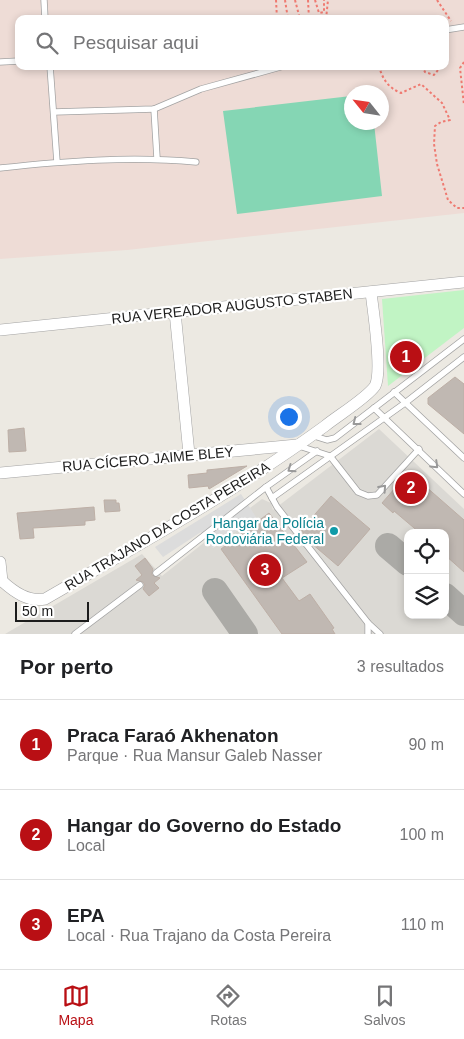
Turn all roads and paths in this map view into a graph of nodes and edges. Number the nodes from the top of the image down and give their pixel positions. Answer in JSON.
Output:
{"nodes":[{"id":1,"x":44,"y":0,"type":"edge"},
{"id":2,"x":276,"y":0,"type":"edge"},
{"id":3,"x":285,"y":0,"type":"edge"},
{"id":4,"x":295,"y":0,"type":"edge"},
{"id":5,"x":308,"y":0,"type":"edge"},
{"id":6,"x":315,"y":0,"type":"edge"},
{"id":7,"x":324,"y":0,"type":"edge"},
{"id":8,"x":328,"y":0,"type":"edge"},
{"id":9,"x":437,"y":0,"type":"edge"},
{"id":10,"x":46,"y":15,"type":"edge"},
{"id":11,"x":277,"y":15,"type":"edge"},
{"id":12,"x":287,"y":15,"type":"edge"},
{"id":13,"x":299,"y":15,"type":"edge"},
{"id":14,"x":309,"y":15,"type":"edge"},
{"id":15,"x":326,"y":15,"type":"edge"},
{"id":16,"x":447,"y":15,"type":"edge"},
{"id":17,"x":449,"y":19,"type":"edge"},
{"id":18,"x":464,"y":27,"type":"edge"},
{"id":19,"x":455,"y":28,"type":"junction"},
{"id":20,"x":449,"y":29,"type":"edge"},
{"id":21,"x":15,"y":60,"type":"edge"},
{"id":22,"x":0,"y":62,"type":"edge"},
{"id":23,"x":464,"y":62,"type":"edge"},
{"id":24,"x":50,"y":70,"type":"edge"},
{"id":25,"x":270,"y":70,"type":"edge"},
{"id":26,"x":380,"y":70,"type":"edge"},
{"id":27,"x":424,"y":70,"type":"edge"},
{"id":28,"x":438,"y":70,"type":"edge"},
{"id":29,"x":464,"y":105,"type":"edge"},
{"id":30,"x":154,"y":109,"type":"junction"},
{"id":31,"x":54,"y":112,"type":"junction"},
{"id":32,"x":157,"y":158,"type":"junction"},
{"id":33,"x":57,"y":162,"type":"junction"},
{"id":34,"x":196,"y":162,"type":"dead end"},
{"id":35,"x":0,"y":168,"type":"edge"},
{"id":36,"x":464,"y":208,"type":"edge"},
{"id":37,"x":464,"y":282,"type":"edge"},
{"id":38,"x":371,"y":292,"type":"junction"},
{"id":39,"x":175,"y":312,"type":"junction"},
{"id":40,"x":0,"y":330,"type":"edge"},
{"id":41,"x":464,"y":338,"type":"edge"},
{"id":42,"x":464,"y":357,"type":"edge"},
{"id":43,"x":394,"y":392,"type":"junction"},
{"id":44,"x":405,"y":403,"type":"junction"},
{"id":45,"x":374,"y":408,"type":"junction"},
{"id":46,"x":385,"y":418,"type":"junction"},
{"id":47,"x":311,"y":435,"type":"junction"},
{"id":48,"x":297,"y":445,"type":"junction"},
{"id":49,"x":419,"y":449,"type":"junction"},
{"id":50,"x":317,"y":451,"type":"junction"},
{"id":51,"x":189,"y":454,"type":"junction"},
{"id":52,"x":330,"y":456,"type":"junction"},
{"id":53,"x":464,"y":458,"type":"edge"},
{"id":54,"x":0,"y":473,"type":"edge"},
{"id":55,"x":266,"y":487,"type":"junction"},
{"id":56,"x":464,"y":494,"type":"edge"},
{"id":57,"x":272,"y":498,"type":"junction"},
{"id":58,"x":0,"y":562,"type":"edge"},
{"id":59,"x":156,"y":573,"type":"dead end"},
{"id":60,"x":1,"y":581,"type":"edge"},
{"id":61,"x":140,"y":585,"type":"dead end"},
{"id":62,"x":368,"y":622,"type":"junction"},
{"id":63,"x":75,"y":634,"type":"edge"},
{"id":64,"x":368,"y":634,"type":"edge"},
{"id":65,"x":380,"y":634,"type":"edge"}],
"edges":[{"from":1,"to":10,"type":"lane"},
{"from":2,"to":11,"type":"path"},
{"from":3,"to":12,"type":"path"},
{"from":4,"to":13,"type":"path"},
{"from":5,"to":14,"type":"path"},
{"from":6,"to":7,"type":"path"},
{"from":8,"to":15,"type":"path"},
{"from":9,"to":16,"type":"path"},
{"from":17,"to":19,"type":"path"},
{"from":18,"to":19,"type":"lane"},
{"from":19,"to":20,"type":"lane"},
{"from":21,"to":22,"type":"lane"},
{"from":23,"to":29,"type":"path"},
{"from":24,"to":31,"type":"lane"},
{"from":25,"to":30,"type":"lane"},
{"from":26,"to":36,"type":"path"},
{"from":27,"to":28,"type":"path"},
{"from":30,"to":31,"type":"lane"},
{"from":30,"to":32,"type":"lane"},
{"from":31,"to":33,"type":"lane"},
{"from":32,"to":33,"type":"lane"},
{"from":32,"to":34,"type":"lane"},
{"from":33,"to":35,"type":"lane"},
{"from":37,"to":38,"type":"street","name":"RUA VEREADOR AUGUSTO STABEN"},
{"from":38,"to":39,"type":"street","name":"RUA VEREADOR AUGUSTO STABEN"},
{"from":38,"to":47,"type":"street","name":"RUA TRAJANO DA COSTA PEREIRA"},
{"from":39,"to":40,"type":"street","name":"RUA VEREADOR AUGUSTO STABEN"},
{"from":39,"to":51,"type":"street"},
{"from":41,"to":43,"type":"lane"},
{"from":42,"to":44,"type":"lane"},
{"from":43,"to":44,"type":"lane"},
{"from":43,"to":45,"type":"lane"},
{"from":44,"to":46,"type":"lane"},
{"from":44,"to":53,"type":"lane"},
{"from":45,"to":46,"type":"lane"},
{"from":45,"to":47,"type":"lane","one_way":true},
{"from":46,"to":49,"type":"lane"},
{"from":46,"to":52,"type":"lane"},
{"from":47,"to":48,"type":"street","name":"RUA TRAJANO DA COSTA PEREIRA"},
{"from":48,"to":50,"type":"lane"},
{"from":48,"to":51,"type":"street","name":"RUA CÍCERO JAIME BLEY"},
{"from":48,"to":60,"type":"street","name":"RUA TRAJANO DA COSTA PEREIRA"},
{"from":52,"to":49,"type":"lane","one_way":true},
{"from":49,"to":56,"type":"lane","one_way":true},
{"from":50,"to":52,"type":"lane"},
{"from":50,"to":55,"type":"lane","one_way":true},
{"from":51,"to":54,"type":"street","name":"RUA CÍCERO JAIME BLEY"},
{"from":52,"to":57,"type":"lane"},
{"from":55,"to":57,"type":"lane"},
{"from":55,"to":59,"type":"lane"},
{"from":57,"to":62,"type":"lane"},
{"from":58,"to":60,"type":"street"},
{"from":61,"to":63,"type":"lane"},
{"from":62,"to":64,"type":"lane"},
{"from":62,"to":65,"type":"lane"}]}
